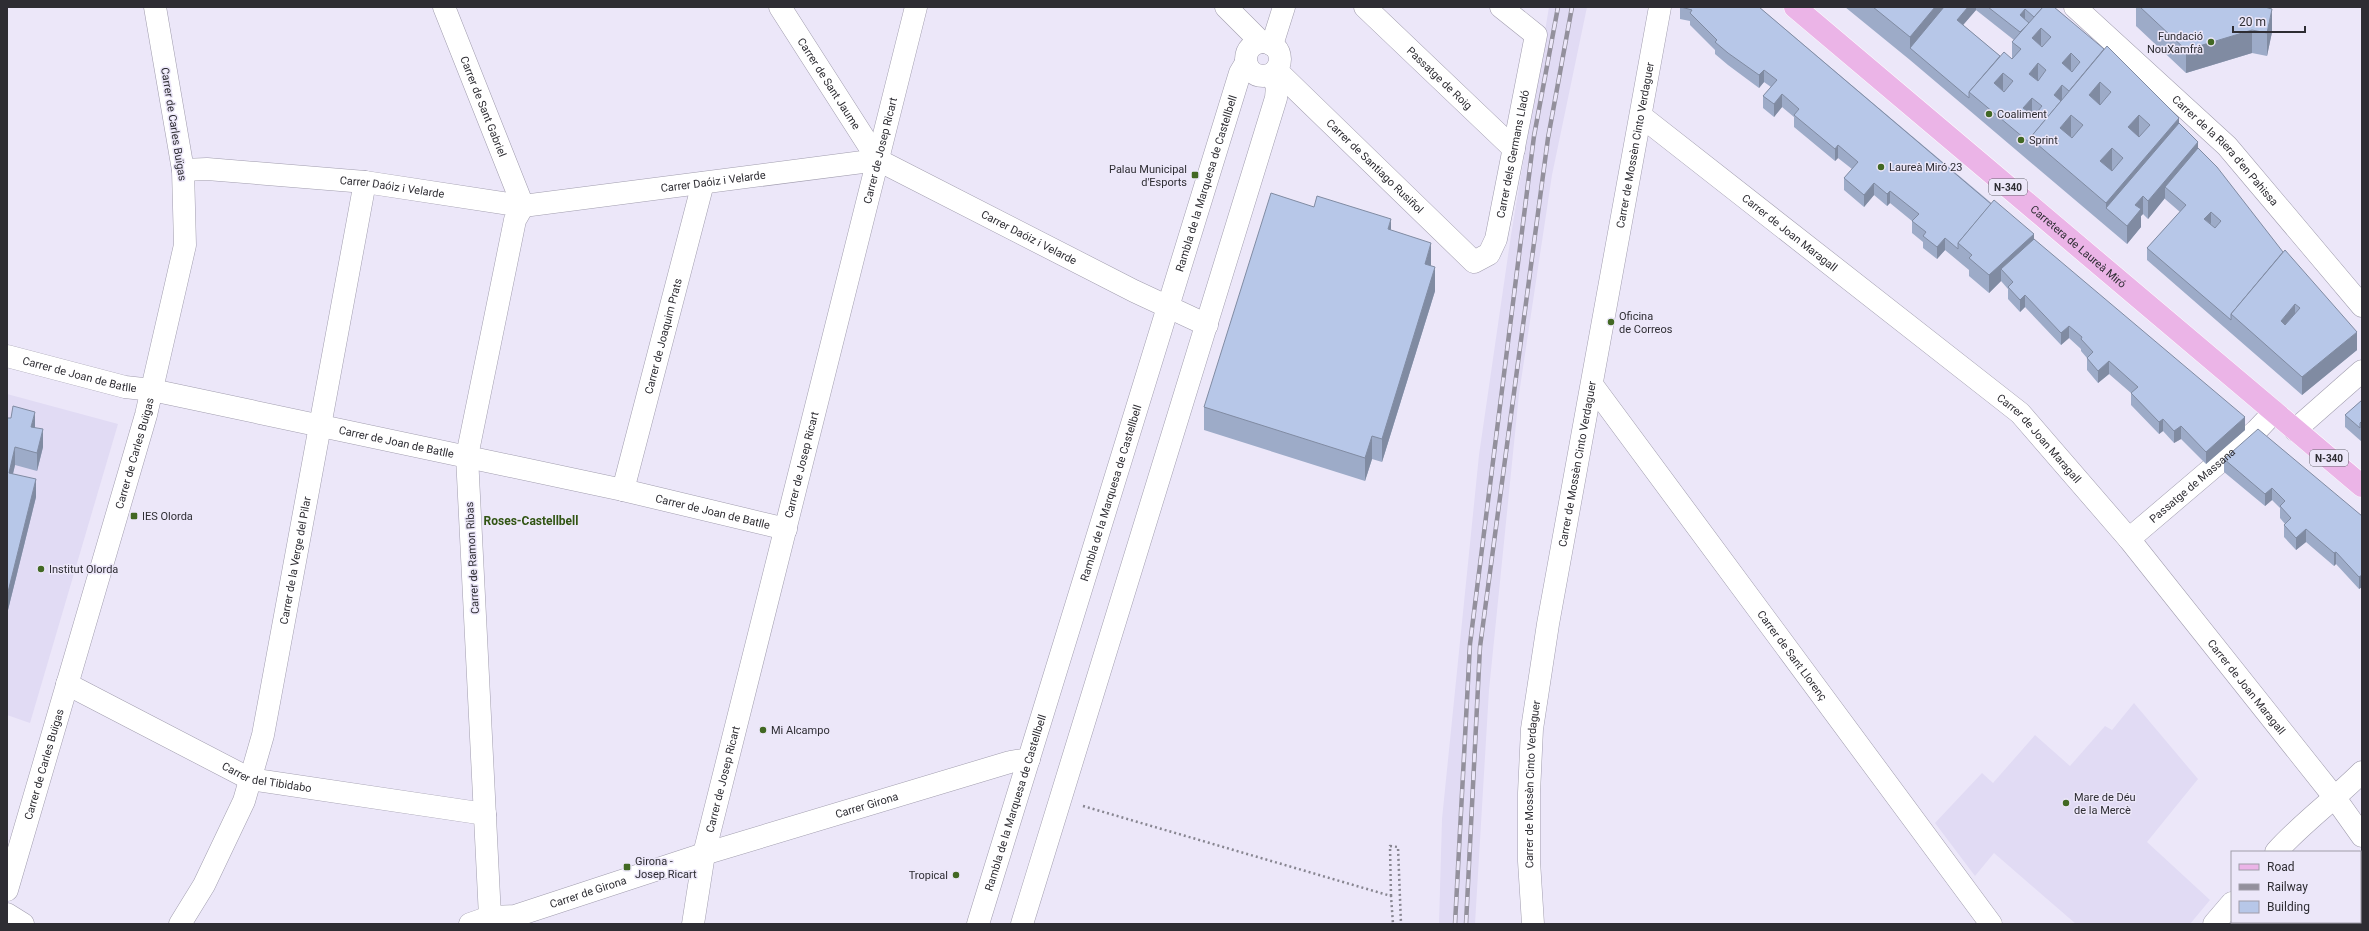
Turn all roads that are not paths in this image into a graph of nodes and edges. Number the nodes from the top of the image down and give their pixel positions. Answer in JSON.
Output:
{"nodes":[{"id":1,"x":155,"y":7,"type":"edge"},
{"id":2,"x":444,"y":7,"type":"edge"},
{"id":3,"x":780,"y":7,"type":"edge"},
{"id":4,"x":916,"y":7,"type":"edge"},
{"id":5,"x":1226,"y":7,"type":"edge"},
{"id":6,"x":1284,"y":7,"type":"edge"},
{"id":7,"x":1365,"y":7,"type":"edge"},
{"id":8,"x":1501,"y":7,"type":"edge"},
{"id":9,"x":1660,"y":7,"type":"edge"},
{"id":10,"x":1795,"y":7,"type":"edge"},
{"id":11,"x":2075,"y":7,"type":"edge"},
{"id":12,"x":1266,"y":43,"type":"junction"},
{"id":13,"x":1246,"y":63,"type":"junction"},
{"id":14,"x":1274,"y":72,"type":"junction"},
{"id":15,"x":1641,"y":116,"type":"junction"},
{"id":16,"x":1514,"y":149,"type":"junction"},
{"id":17,"x":878,"y":160,"type":"junction"},
{"id":18,"x":183,"y":170,"type":"junction"},
{"id":19,"x":365,"y":182,"type":"junction"},
{"id":20,"x":703,"y":183,"type":"junction"},
{"id":21,"x":523,"y":206,"type":"junction"},
{"id":22,"x":1474,"y":262,"type":"joint"},
{"id":23,"x":2362,"y":306,"type":"edge"},
{"id":24,"x":1168,"y":307,"type":"junction"},
{"id":25,"x":1207,"y":325,"type":"junction"},
{"id":26,"x":7,"y":356,"type":"edge"},
{"id":27,"x":2362,"y":371,"type":"edge"},
{"id":28,"x":1593,"y":386,"type":"junction"},
{"id":29,"x":152,"y":390,"type":"junction"},
{"id":30,"x":2274,"y":412,"type":"junction"},
{"id":31,"x":319,"y":425,"type":"junction"},
{"id":32,"x":2296,"y":430,"type":"junction"},
{"id":33,"x":467,"y":456,"type":"junction"},
{"id":34,"x":2362,"y":486,"type":"edge"},
{"id":35,"x":623,"y":490,"type":"junction"},
{"id":36,"x":786,"y":529,"type":"junction"},
{"id":37,"x":2129,"y":539,"type":"junction"},
{"id":38,"x":67,"y":684,"type":"junction"},
{"id":39,"x":1029,"y":759,"type":"junction"},
{"id":40,"x":2362,"y":772,"type":"edge"},
{"id":41,"x":250,"y":779,"type":"junction"},
{"id":42,"x":2335,"y":798,"type":"junction"},
{"id":43,"x":485,"y":814,"type":"junction"},
{"id":44,"x":2362,"y":836,"type":"edge"},
{"id":45,"x":2277,"y":851,"type":"edge"},
{"id":46,"x":704,"y":854,"type":"junction"},
{"id":47,"x":7,"y":890,"type":"edge"},
{"id":48,"x":2231,"y":904,"type":"edge"},
{"id":49,"x":7,"y":914,"type":"edge"},
{"id":50,"x":480,"y":921,"type":"edge"},
{"id":51,"x":23,"y":924,"type":"edge"},
{"id":52,"x":180,"y":924,"type":"edge"},
{"id":53,"x":693,"y":924,"type":"edge"},
{"id":54,"x":978,"y":924,"type":"edge"},
{"id":55,"x":1022,"y":924,"type":"edge"},
{"id":56,"x":1533,"y":924,"type":"edge"},
{"id":57,"x":1991,"y":924,"type":"edge"},
{"id":58,"x":2214,"y":924,"type":"edge"}],
"edges":[{"from":1,"to":18,"type":"street","name":"Carrer de Carles Buïgas"},
{"from":2,"to":21,"type":"street","name":"Carrer de Sant Gabriel"},
{"from":3,"to":17,"type":"street","name":"Carrer de Sant Jaume"},
{"from":4,"to":17,"type":"street","name":"Carrer de Josep Ricart"},
{"from":5,"to":12,"type":"street"},
{"from":6,"to":12,"type":"street","name":"Rambla de la Marquesa de Castellbell"},
{"from":7,"to":16,"type":"street","name":"Passatge de Roig"},
{"from":8,"to":16,"type":"street","name":"Carrer dels Germans Lladó"},
{"from":9,"to":15,"type":"street","name":"Carrer de Mossèn Cinto Verdaguer"},
{"from":10,"to":30,"type":"main road","name":"Carretera de Laureà Miró","number":"N-340"},
{"from":11,"to":23,"type":"street","name":"Carrer de la Riera d'en Pahissa"},
{"from":12,"to":13,"type":"street","name":"Rambla de la Marquesa de Castellbell"},
{"from":12,"to":14,"type":"street"},
{"from":13,"to":14,"type":"street"},
{"from":13,"to":24,"type":"street","name":"Rambla de la Marquesa de Castellbell"},
{"from":14,"to":22,"type":"street","name":"Carrer de Santiago Rusiñol"},
{"from":14,"to":25,"type":"street"},
{"from":15,"to":28,"type":"street","name":"Carrer de Mossèn Cinto Verdaguer"},
{"from":15,"to":37,"type":"street","name":"Carrer de Joan Maragall"},
{"from":16,"to":22,"type":"street","name":"Carrer dels Germans Lladó"},
{"from":17,"to":20,"type":"street","name":"Carrer Daóiz i Velarde"},
{"from":17,"to":24,"type":"street","name":"Carrer Daóiz i Velarde"},
{"from":17,"to":36,"type":"street","name":"Carrer de Josep Ricart"},
{"from":18,"to":19,"type":"street","name":"Carrer Daóiz i Velarde"},
{"from":18,"to":29,"type":"street","name":"Carrer de Carles Buïgas"},
{"from":19,"to":21,"type":"street","name":"Carrer Daóiz i Velarde"},
{"from":19,"to":31,"type":"street","name":"Carrer de la Verge del Pilar"},
{"from":20,"to":21,"type":"street","name":"Carrer Daóiz i Velarde"},
{"from":20,"to":35,"type":"street","name":"Carrer de Joaquim Prats"},
{"from":21,"to":33,"type":"street","name":"Carrer de Ramon Ribas"},
{"from":24,"to":25,"type":"street","name":"Carrer Daóiz i Velarde"},
{"from":24,"to":39,"type":"street","name":"Rambla de la Marquesa de Castellbell"},
{"from":25,"to":55,"type":"street"},
{"from":26,"to":29,"type":"street","name":"Carrer de Joan de Batlle"},
{"from":27,"to":32,"type":"street"},
{"from":28,"to":56,"type":"street","name":"Carrer de Mossèn Cinto Verdaguer"},
{"from":28,"to":57,"type":"street","name":"Carrer de Sant Llorenç"},
{"from":29,"to":31,"type":"street","name":"Carrer de Joan de Batlle"},
{"from":29,"to":38,"type":"street","name":"Carrer de Carles Buïgas"},
{"from":30,"to":32,"type":"main road","name":"Carretera de Laureà Miró","number":"N-340"},
{"from":30,"to":37,"type":"street","name":"Passatge de Massana"},
{"from":31,"to":33,"type":"street","name":"Carrer de Joan de Batlle"},
{"from":31,"to":41,"type":"street","name":"Carrer de la Verge del Pilar"},
{"from":32,"to":34,"type":"main road","name":"Carretera de Laureà Miró","number":"N-340"},
{"from":33,"to":35,"type":"street","name":"Carrer de Joan de Batlle"},
{"from":33,"to":43,"type":"street","name":"Carrer de Ramon Ribas"},
{"from":35,"to":36,"type":"street","name":"Carrer de Joan de Batlle"},
{"from":36,"to":46,"type":"street","name":"Carrer de Josep Ricart"},
{"from":37,"to":42,"type":"street","name":"Carrer de Joan Maragall"},
{"from":38,"to":41,"type":"street","name":"Carrer del Tibidabo"},
{"from":38,"to":47,"type":"street","name":"Carrer de Carles Buïgas"},
{"from":39,"to":46,"type":"street","name":"Carrer Girona"},
{"from":39,"to":54,"type":"street","name":"Rambla de la Marquesa de Castellbell"},
{"from":40,"to":42,"type":"street"},
{"from":41,"to":43,"type":"street","name":"Carrer del Tibidabo"},
{"from":41,"to":52,"type":"street","name":"Carrer de la Verge del Pilar"},
{"from":42,"to":44,"type":"street","name":"Carrer de Joan Maragall"},
{"from":42,"to":45,"type":"street"},
{"from":43,"to":50,"type":"street","name":"Carrer de Ramon Ribas"},
{"from":46,"to":50,"type":"street","name":"Carrer de Girona"},
{"from":46,"to":53,"type":"street","name":"Carrer de Josep Ricart"},
{"from":48,"to":58,"type":"street"},
{"from":49,"to":51,"type":"street"}]}
